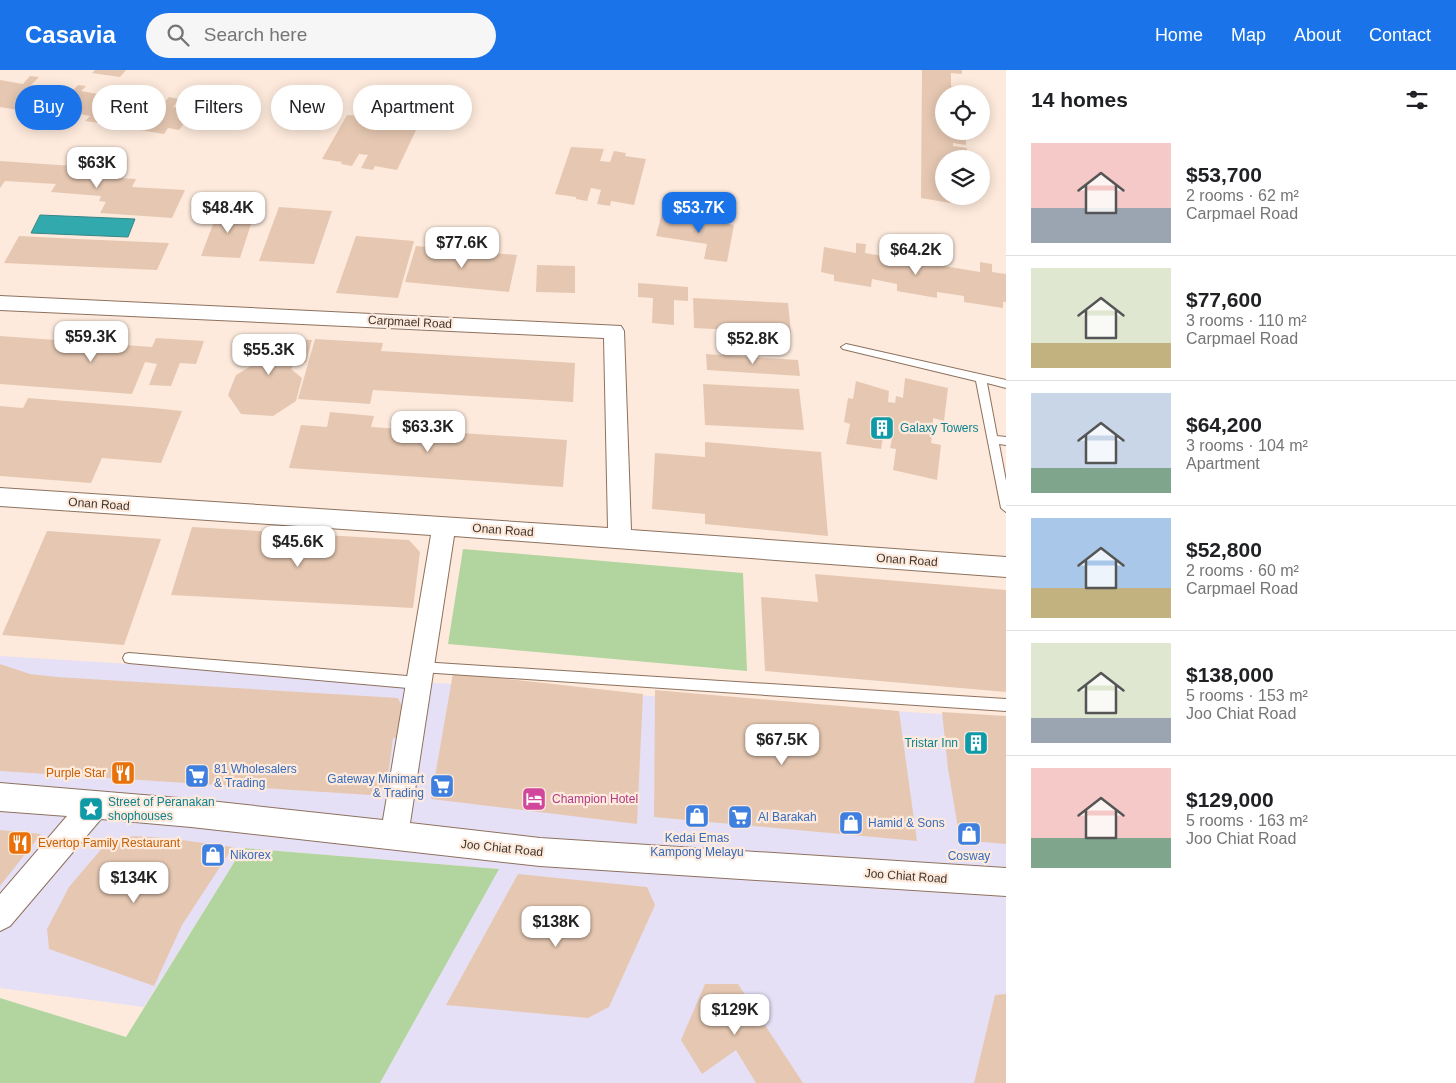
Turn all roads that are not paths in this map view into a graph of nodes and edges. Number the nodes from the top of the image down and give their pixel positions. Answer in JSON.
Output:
{"nodes":[{"id":1,"x":0,"y":303,"type":"edge"},
{"id":2,"x":846,"y":348,"type":"dead end"},
{"id":3,"x":981,"y":379,"type":"junction"},
{"id":4,"x":1006,"y":384,"type":"edge"},
{"id":5,"x":993,"y":439,"type":"junction"},
{"id":6,"x":1006,"y":441,"type":"edge"},
{"id":7,"x":0,"y":497,"type":"edge"},
{"id":8,"x":1006,"y":508,"type":"edge"},
{"id":9,"x":444,"y":526,"type":"junction"},
{"id":10,"x":620,"y":538,"type":"junction"},
{"id":11,"x":1006,"y":567,"type":"edge"},
{"id":12,"x":129,"y":658,"type":"dead end"},
{"id":13,"x":420,"y":675,"type":"junction"},
{"id":14,"x":1006,"y":705,"type":"edge"},
{"id":15,"x":0,"y":797,"type":"edge"},
{"id":16,"x":94,"y":806,"type":"junction"},
{"id":17,"x":394,"y":836,"type":"junction"},
{"id":18,"x":1006,"y":882,"type":"edge"},
{"id":19,"x":0,"y":916,"type":"edge"}],
"edges":[{"from":1,"to":10,"type":"street","name":"Carpmael Road"},
{"from":2,"to":3,"type":"lane"},
{"from":3,"to":4,"type":"lane"},
{"from":3,"to":5,"type":"lane"},
{"from":5,"to":6,"type":"lane"},
{"from":5,"to":8,"type":"lane"},
{"from":7,"to":9,"type":"street","name":"Onan Road"},
{"from":9,"to":10,"type":"street","name":"Onan Road"},
{"from":9,"to":13,"type":"street"},
{"from":10,"to":11,"type":"street","name":"Onan Road"},
{"from":12,"to":13,"type":"lane"},
{"from":13,"to":14,"type":"lane"},
{"from":13,"to":17,"type":"street"},
{"from":15,"to":16,"type":"street","name":"Joo Chiat Road"},
{"from":16,"to":17,"type":"street","name":"Joo Chiat Road"},
{"from":16,"to":19,"type":"street"},
{"from":17,"to":18,"type":"street","name":"Joo Chiat Road"}]}
